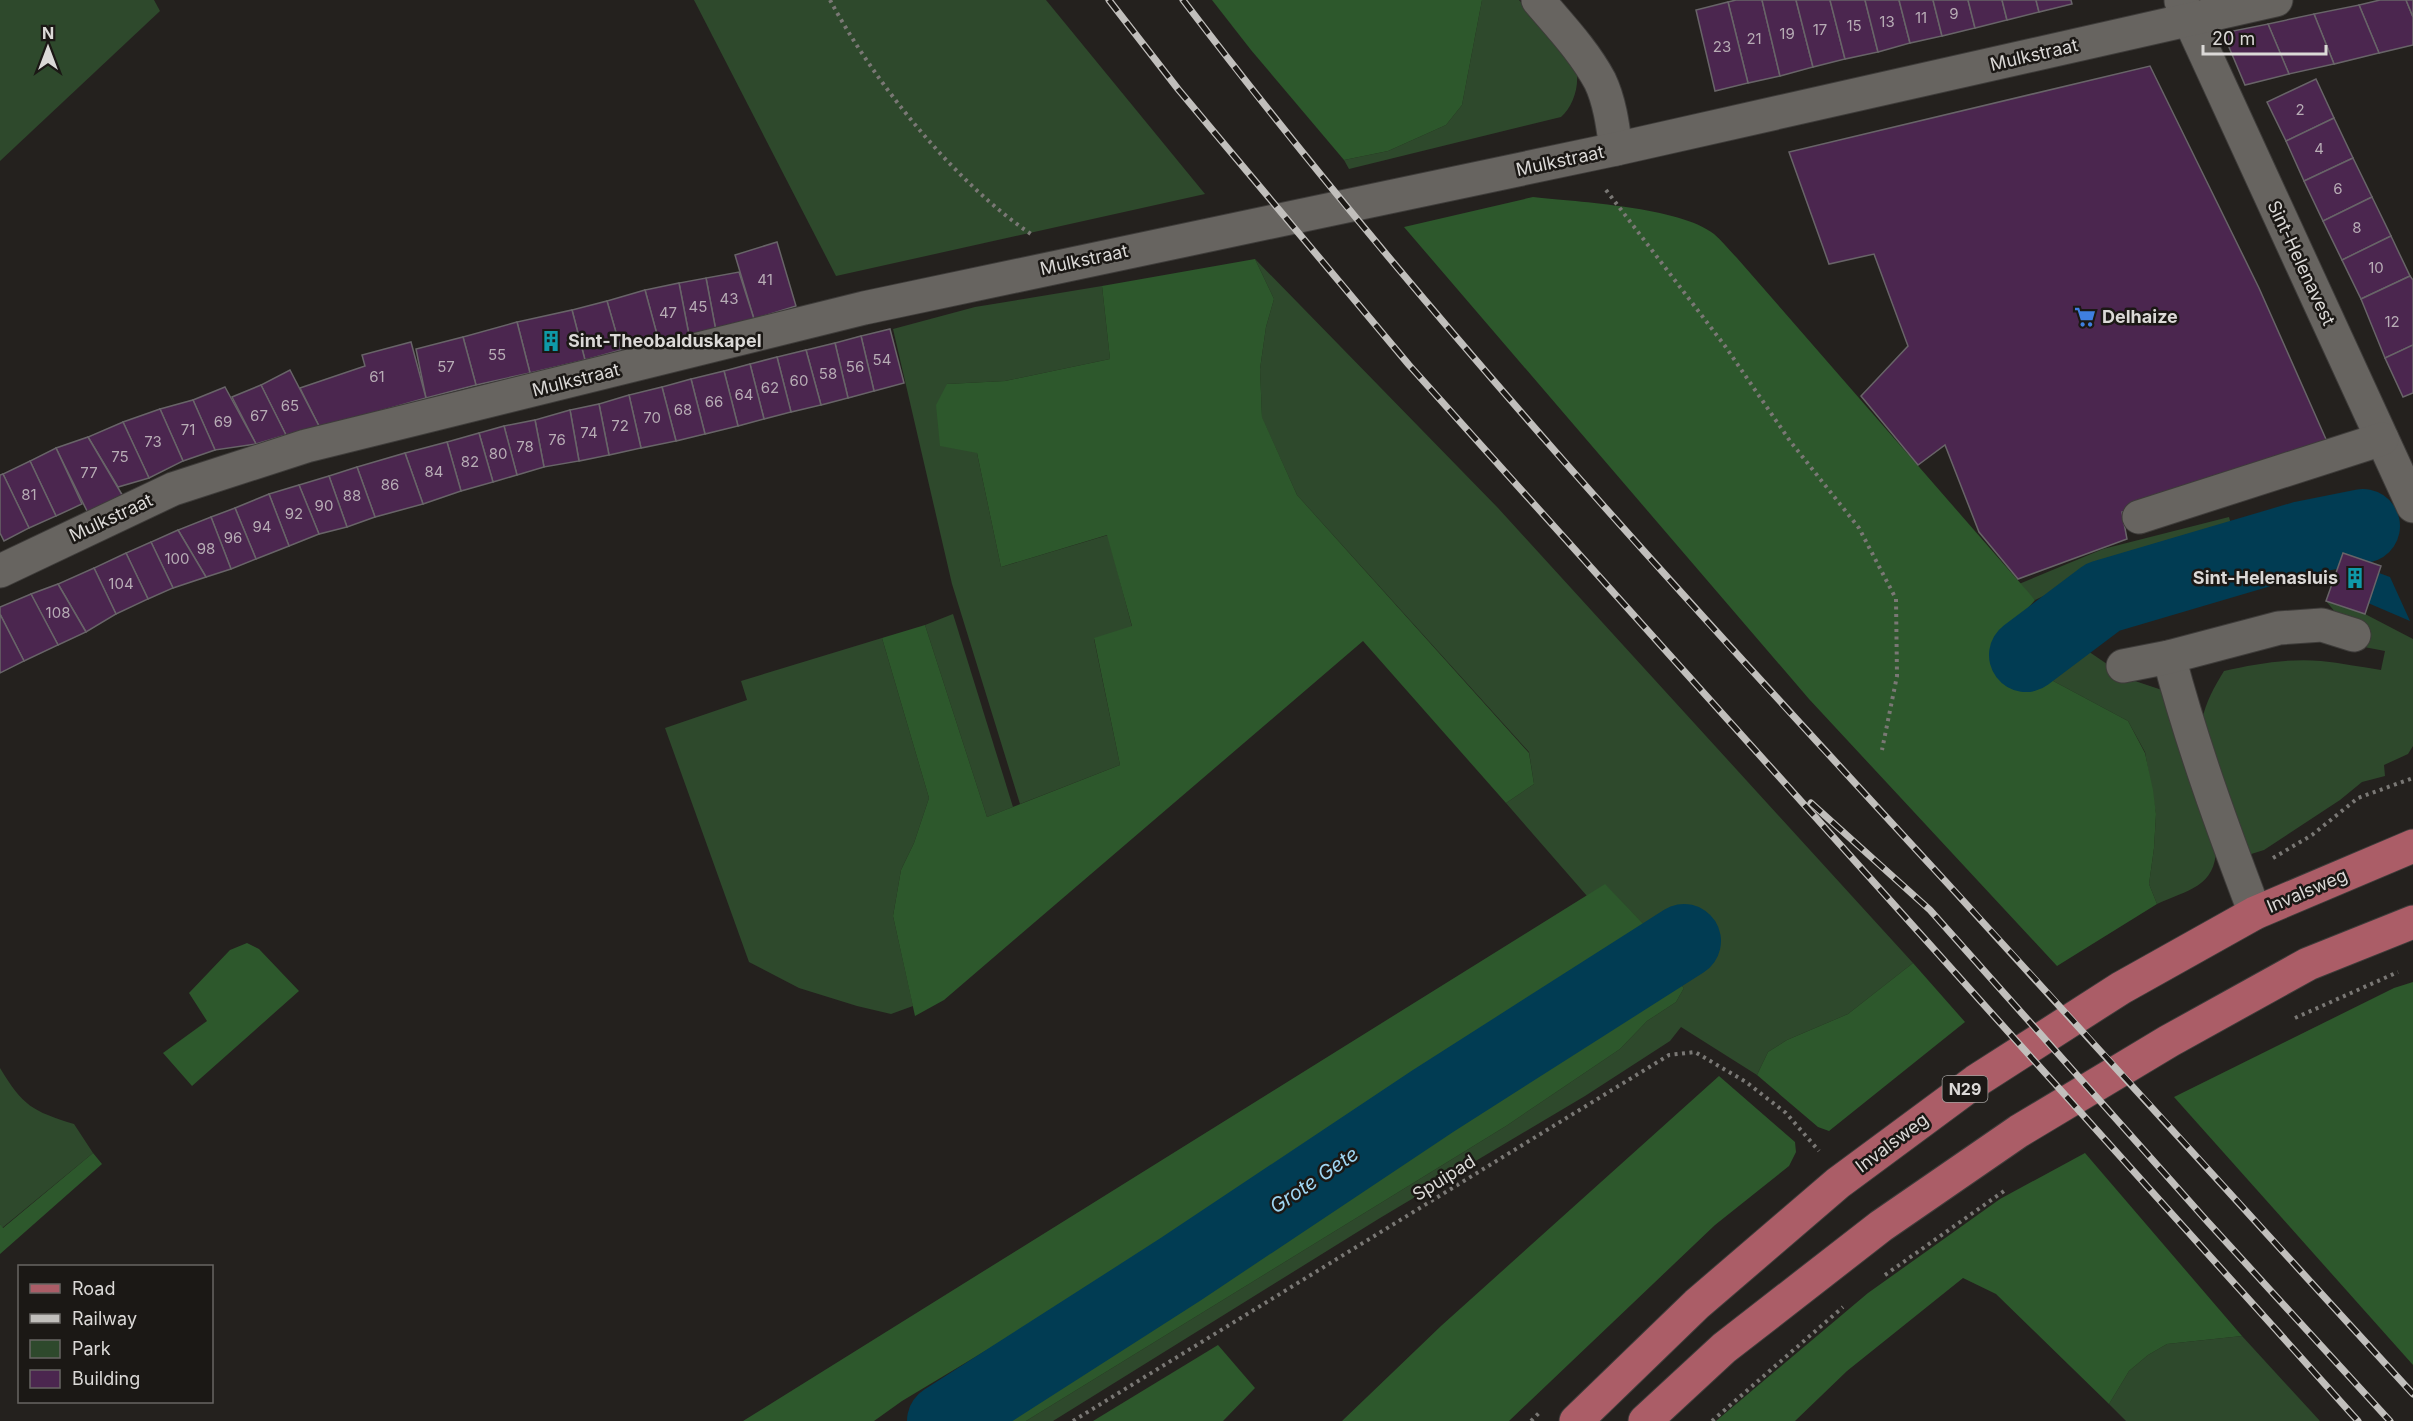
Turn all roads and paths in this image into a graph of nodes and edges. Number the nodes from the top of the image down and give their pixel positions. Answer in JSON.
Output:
{"nodes":[{"id":1,"x":830,"y":0,"type":"edge"},
{"id":2,"x":1538,"y":0,"type":"edge"},
{"id":3,"x":2276,"y":0,"type":"edge"},
{"id":4,"x":2185,"y":10,"type":"edge"},
{"id":5,"x":1616,"y":149,"type":"junction"},
{"id":6,"x":1581,"y":156,"type":"junction"},
{"id":7,"x":1076,"y":262,"type":"junction"},
{"id":8,"x":2382,"y":439,"type":"junction"},
{"id":9,"x":2413,"y":506,"type":"edge"},
{"id":10,"x":2139,"y":517,"type":"dead end"},
{"id":11,"x":0,"y":571,"type":"edge"},
{"id":12,"x":2354,"y":635,"type":"dead end"},
{"id":13,"x":2169,"y":657,"type":"junction"},
{"id":14,"x":2123,"y":666,"type":"dead end"},
{"id":15,"x":1882,"y":750,"type":"dead end"},
{"id":16,"x":2413,"y":778,"type":"edge"},
{"id":17,"x":2405,"y":782,"type":"dead end"},
{"id":18,"x":2413,"y":846,"type":"edge"},
{"id":19,"x":2255,"y":913,"type":"junction"},
{"id":20,"x":2413,"y":922,"type":"edge"},
{"id":21,"x":2403,"y":970,"type":"dead end"},
{"id":22,"x":2287,"y":1022,"type":"dead end"},
{"id":23,"x":1820,"y":1152,"type":"dead end"},
{"id":24,"x":2006,"y":1190,"type":"dead end"},
{"id":25,"x":1881,"y":1278,"type":"dead end"},
{"id":26,"x":1844,"y":1307,"type":"dead end"},
{"id":27,"x":1073,"y":1421,"type":"edge"},
{"id":28,"x":1576,"y":1421,"type":"edge"},
{"id":29,"x":1645,"y":1421,"type":"edge"},
{"id":30,"x":1713,"y":1421,"type":"edge"}],
"edges":[{"from":1,"to":7,"type":"path"},
{"from":2,"to":5,"type":"street"},
{"from":3,"to":4,"type":"street","name":"Mulkstraat"},
{"from":4,"to":5,"type":"street","name":"Mulkstraat"},
{"from":4,"to":8,"type":"street","name":"Sint-Helenavest"},
{"from":5,"to":6,"type":"street","name":"Mulkstraat"},
{"from":6,"to":7,"type":"street","name":"Mulkstraat"},
{"from":6,"to":15,"type":"path"},
{"from":7,"to":11,"type":"street","name":"Mulkstraat"},
{"from":8,"to":9,"type":"street","name":"Sint-Helenavest"},
{"from":8,"to":10,"type":"street"},
{"from":12,"to":13,"type":"street"},
{"from":13,"to":14,"type":"street"},
{"from":13,"to":19,"type":"street"},
{"from":16,"to":17,"type":"path"},
{"from":18,"to":19,"type":"main road","name":"Invalsweg","number":"N29"},
{"from":19,"to":28,"type":"main road","name":"Invalsweg","number":"N29"},
{"from":20,"to":29,"type":"main road"},
{"from":21,"to":22,"type":"path"},
{"from":23,"to":27,"type":"path","name":"Spuipad"},
{"from":24,"to":25,"type":"path"},
{"from":26,"to":30,"type":"path"}]}
